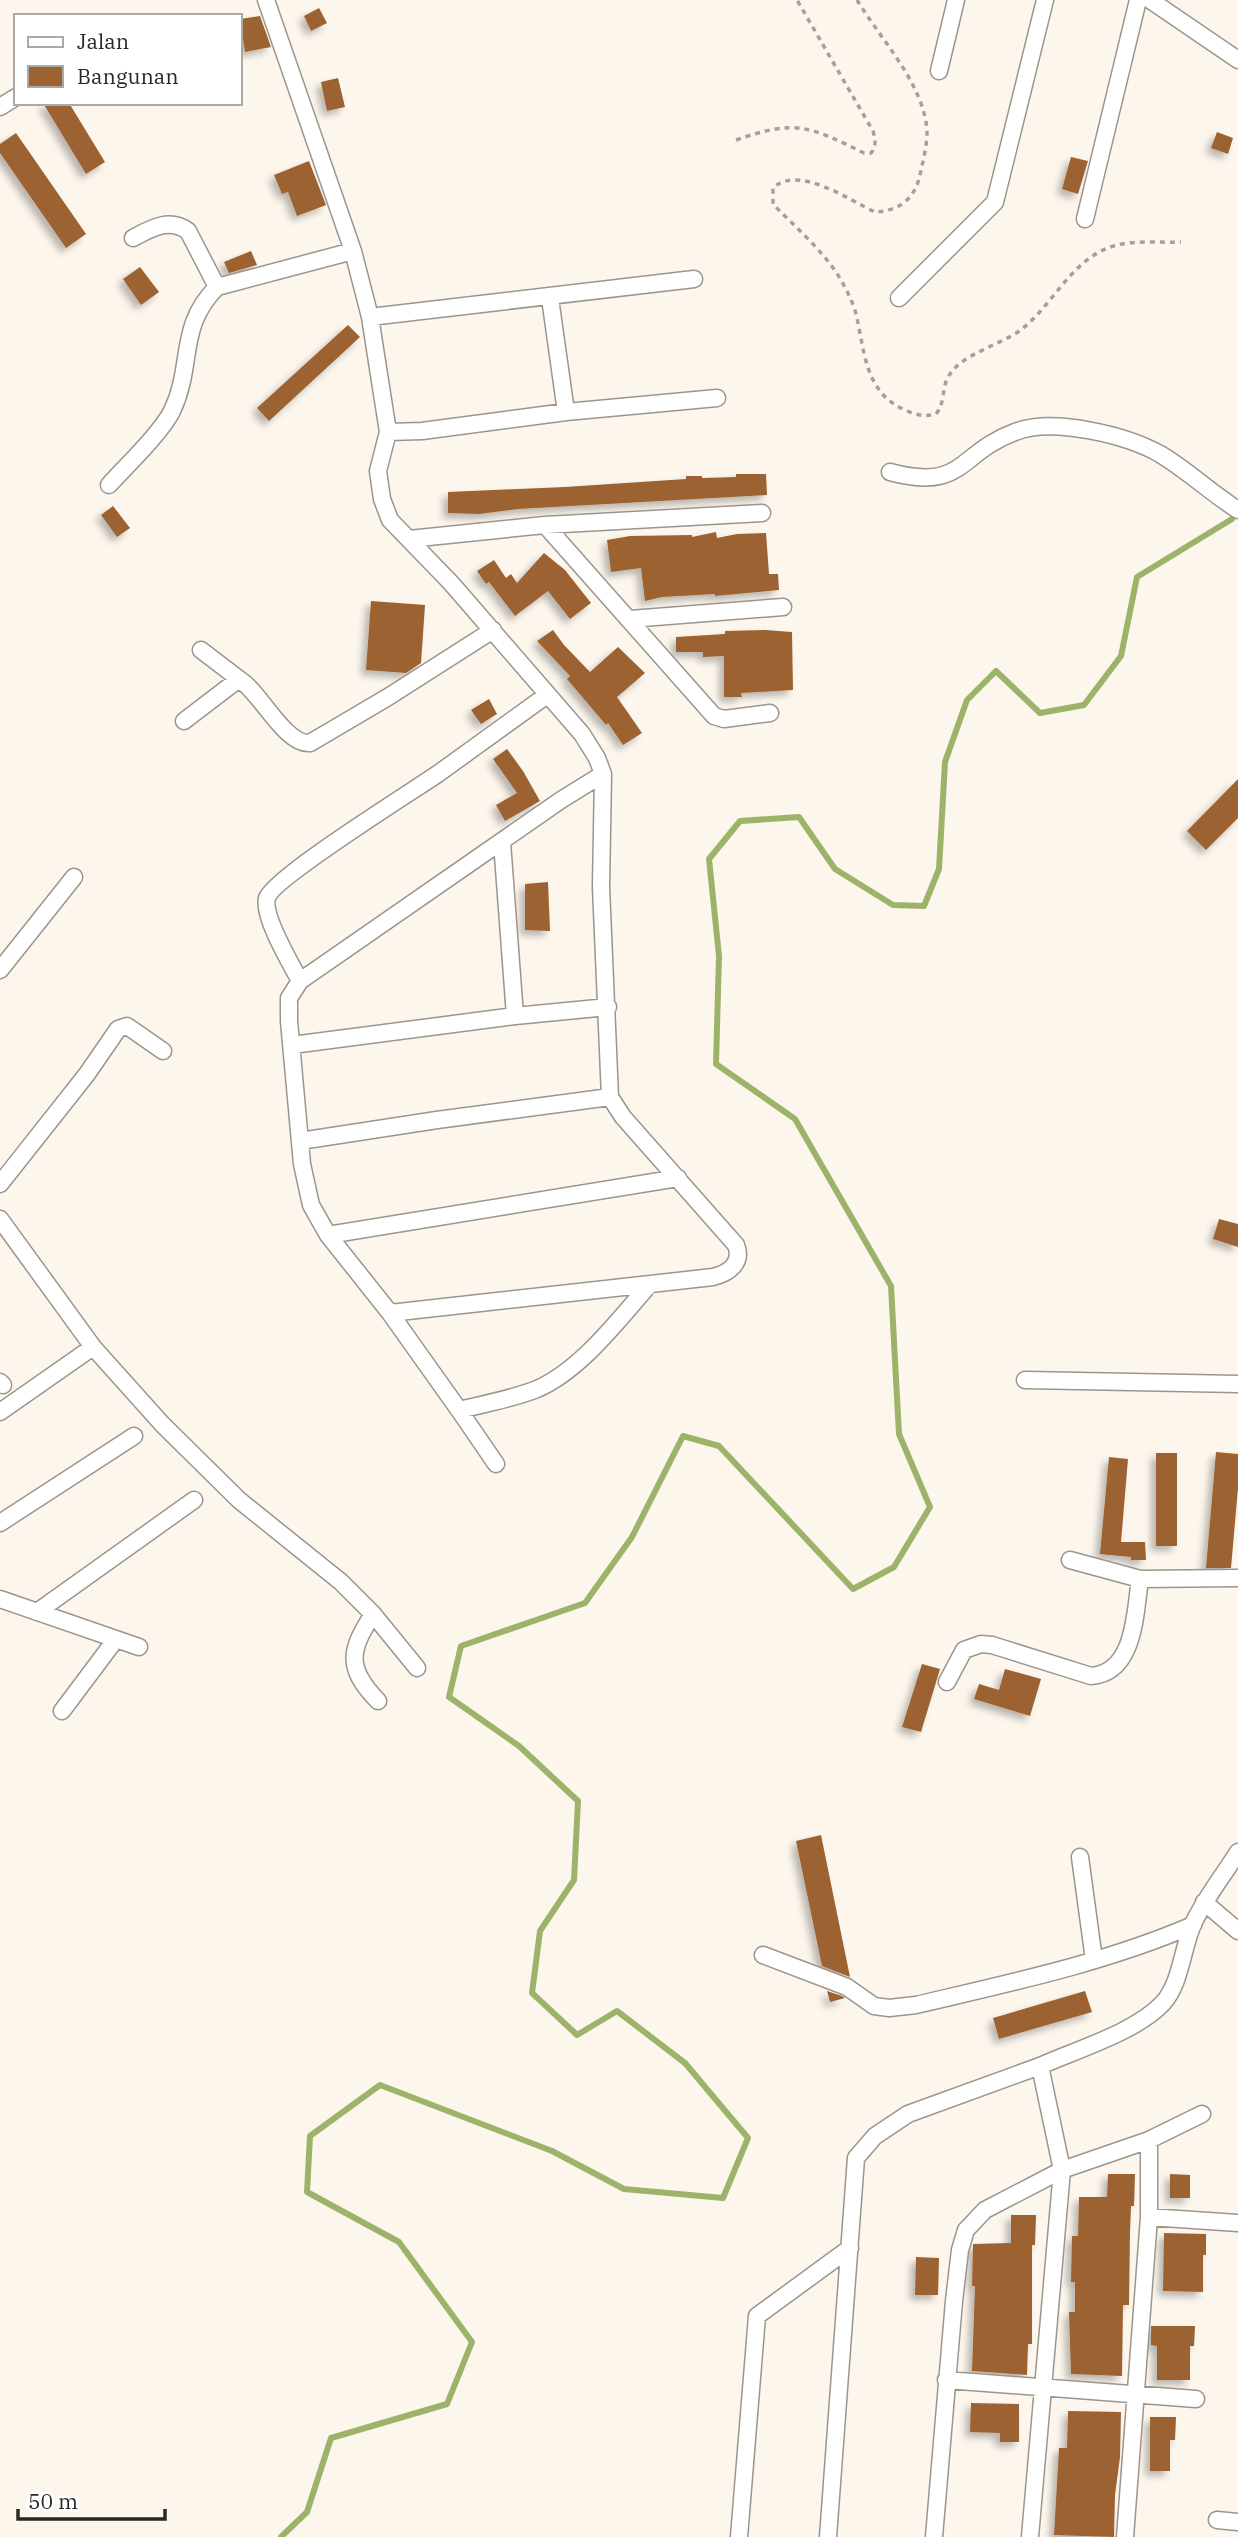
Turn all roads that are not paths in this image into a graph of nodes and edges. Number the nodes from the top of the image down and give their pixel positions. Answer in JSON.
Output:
{"nodes":[{"id":1,"x":266,"y":0,"type":"edge"},
{"id":2,"x":956,"y":0,"type":"edge"},
{"id":3,"x":1045,"y":0,"type":"edge"},
{"id":4,"x":1138,"y":0,"type":"edge"},
{"id":5,"x":1150,"y":0,"type":"edge"},
{"id":6,"x":1238,"y":60,"type":"edge"},
{"id":7,"x":939,"y":71,"type":"dead end"},
{"id":8,"x":1085,"y":219,"type":"dead end"},
{"id":9,"x":133,"y":237,"type":"dead end"},
{"id":10,"x":353,"y":251,"type":"junction"},
{"id":11,"x":694,"y":279,"type":"dead end"},
{"id":12,"x":217,"y":287,"type":"junction"},
{"id":13,"x":551,"y":298,"type":"junction"},
{"id":14,"x":900,"y":298,"type":"dead end"},
{"id":15,"x":370,"y":317,"type":"junction"},
{"id":16,"x":717,"y":398,"type":"dead end"},
{"id":17,"x":566,"y":412,"type":"junction"},
{"id":18,"x":388,"y":432,"type":"junction"},
{"id":19,"x":890,"y":472,"type":"dead end"},
{"id":20,"x":109,"y":485,"type":"dead end"},
{"id":21,"x":1238,"y":510,"type":"edge"},
{"id":22,"x":762,"y":513,"type":"dead end"},
{"id":23,"x":545,"y":525,"type":"junction"},
{"id":24,"x":409,"y":539,"type":"junction"},
{"id":25,"x":783,"y":607,"type":"dead end"},
{"id":26,"x":630,"y":619,"type":"junction"},
{"id":27,"x":493,"y":630,"type":"junction"},
{"id":28,"x":201,"y":650,"type":"dead end"},
{"id":29,"x":239,"y":679,"type":"junction"},
{"id":30,"x":547,"y":695,"type":"junction"},
{"id":31,"x":770,"y":713,"type":"dead end"},
{"id":32,"x":184,"y":721,"type":"dead end"},
{"id":33,"x":603,"y":775,"type":"junction"},
{"id":34,"x":502,"y":842,"type":"junction"},
{"id":35,"x":74,"y":877,"type":"dead end"},
{"id":36,"x":0,"y":970,"type":"edge"},
{"id":37,"x":300,"y":981,"type":"junction"},
{"id":38,"x":608,"y":1007,"type":"junction"},
{"id":39,"x":515,"y":1016,"type":"junction"},
{"id":40,"x":292,"y":1045,"type":"junction"},
{"id":41,"x":163,"y":1051,"type":"dead end"},
{"id":42,"x":610,"y":1097,"type":"junction"},
{"id":43,"x":300,"y":1141,"type":"junction"},
{"id":44,"x":678,"y":1178,"type":"junction"},
{"id":45,"x":0,"y":1184,"type":"edge"},
{"id":46,"x":0,"y":1219,"type":"edge"},
{"id":47,"x":328,"y":1235,"type":"junction"},
{"id":48,"x":650,"y":1283,"type":"junction"},
{"id":49,"x":390,"y":1313,"type":"junction"},
{"id":50,"x":93,"y":1347,"type":"junction"},
{"id":51,"x":1025,"y":1380,"type":"dead end"},
{"id":52,"x":1238,"y":1384,"type":"edge"},
{"id":53,"x":459,"y":1410,"type":"junction"},
{"id":54,"x":0,"y":1412,"type":"edge"},
{"id":55,"x":134,"y":1436,"type":"dead end"},
{"id":56,"x":496,"y":1464,"type":"dead end"},
{"id":57,"x":194,"y":1500,"type":"dead end"},
{"id":58,"x":0,"y":1523,"type":"edge"},
{"id":59,"x":1070,"y":1560,"type":"dead end"},
{"id":60,"x":1238,"y":1578,"type":"edge"},
{"id":61,"x":1140,"y":1579,"type":"junction"},
{"id":62,"x":0,"y":1599,"type":"edge"},
{"id":63,"x":37,"y":1612,"type":"junction"},
{"id":64,"x":373,"y":1614,"type":"junction"},
{"id":65,"x":116,"y":1639,"type":"junction"},
{"id":66,"x":139,"y":1647,"type":"dead end"},
{"id":67,"x":417,"y":1668,"type":"dead end"},
{"id":68,"x":947,"y":1682,"type":"dead end"},
{"id":69,"x":378,"y":1701,"type":"dead end"},
{"id":70,"x":62,"y":1711,"type":"dead end"},
{"id":71,"x":1238,"y":1852,"type":"edge"},
{"id":72,"x":1080,"y":1857,"type":"dead end"},
{"id":73,"x":1204,"y":1902,"type":"junction"},
{"id":74,"x":1193,"y":1925,"type":"junction"},
{"id":75,"x":1238,"y":1931,"type":"edge"},
{"id":76,"x":764,"y":1955,"type":"dead end"},
{"id":77,"x":1094,"y":1960,"type":"junction"},
{"id":78,"x":1040,"y":2066,"type":"junction"},
{"id":79,"x":1202,"y":2114,"type":"dead end"},
{"id":80,"x":1149,"y":2140,"type":"junction"},
{"id":81,"x":1062,"y":2170,"type":"junction"},
{"id":82,"x":1149,"y":2217,"type":"junction"},
{"id":83,"x":1238,"y":2223,"type":"edge"},
{"id":84,"x":850,"y":2248,"type":"junction"},
{"id":85,"x":946,"y":2380,"type":"junction"},
{"id":86,"x":1041,"y":2388,"type":"junction"},
{"id":87,"x":1135,"y":2395,"type":"junction"},
{"id":88,"x":1196,"y":2399,"type":"dead end"},
{"id":89,"x":1237,"y":2519,"type":"edge"},
{"id":90,"x":1217,"y":2520,"type":"dead end"},
{"id":91,"x":740,"y":2537,"type":"edge"},
{"id":92,"x":828,"y":2537,"type":"edge"},
{"id":93,"x":934,"y":2537,"type":"edge"},
{"id":94,"x":1030,"y":2537,"type":"edge"},
{"id":95,"x":1125,"y":2537,"type":"edge"}],
"edges":[{"from":1,"to":10,"type":"street"},
{"from":2,"to":7,"type":"street"},
{"from":3,"to":14,"type":"street"},
{"from":4,"to":8,"type":"street"},
{"from":5,"to":6,"type":"street"},
{"from":9,"to":12,"type":"street"},
{"from":10,"to":12,"type":"street"},
{"from":10,"to":15,"type":"street"},
{"from":11,"to":13,"type":"street"},
{"from":12,"to":20,"type":"street"},
{"from":13,"to":15,"type":"street"},
{"from":13,"to":17,"type":"street"},
{"from":15,"to":18,"type":"street"},
{"from":16,"to":17,"type":"street"},
{"from":17,"to":18,"type":"street"},
{"from":18,"to":24,"type":"street"},
{"from":19,"to":21,"type":"street"},
{"from":22,"to":23,"type":"street"},
{"from":23,"to":24,"type":"street"},
{"from":23,"to":26,"type":"street"},
{"from":24,"to":27,"type":"street"},
{"from":25,"to":26,"type":"street"},
{"from":26,"to":31,"type":"street"},
{"from":27,"to":29,"type":"street"},
{"from":27,"to":30,"type":"street"},
{"from":28,"to":29,"type":"street"},
{"from":29,"to":32,"type":"street"},
{"from":30,"to":33,"type":"street"},
{"from":30,"to":37,"type":"street"},
{"from":33,"to":34,"type":"street"},
{"from":33,"to":38,"type":"street"},
{"from":34,"to":37,"type":"street"},
{"from":34,"to":39,"type":"street"},
{"from":35,"to":36,"type":"street"},
{"from":37,"to":40,"type":"street"},
{"from":38,"to":39,"type":"street"},
{"from":38,"to":42,"type":"street"},
{"from":39,"to":40,"type":"street"},
{"from":40,"to":43,"type":"street"},
{"from":41,"to":45,"type":"street"},
{"from":42,"to":43,"type":"street"},
{"from":42,"to":44,"type":"street"},
{"from":43,"to":47,"type":"street"},
{"from":44,"to":47,"type":"street"},
{"from":44,"to":48,"type":"street"},
{"from":46,"to":50,"type":"street"},
{"from":47,"to":49,"type":"street"},
{"from":48,"to":49,"type":"street"},
{"from":48,"to":53,"type":"street"},
{"from":49,"to":53,"type":"street"},
{"from":50,"to":54,"type":"street"},
{"from":50,"to":64,"type":"street"},
{"from":51,"to":52,"type":"street"},
{"from":53,"to":56,"type":"street"},
{"from":55,"to":58,"type":"street"},
{"from":57,"to":63,"type":"street"},
{"from":59,"to":61,"type":"street"},
{"from":60,"to":61,"type":"street"},
{"from":61,"to":68,"type":"street"},
{"from":62,"to":63,"type":"street"},
{"from":63,"to":65,"type":"street"},
{"from":64,"to":67,"type":"street"},
{"from":64,"to":69,"type":"street"},
{"from":65,"to":66,"type":"street"},
{"from":65,"to":70,"type":"street"},
{"from":71,"to":73,"type":"street"},
{"from":72,"to":77,"type":"street"},
{"from":73,"to":74,"type":"street"},
{"from":73,"to":75,"type":"street"},
{"from":74,"to":77,"type":"street"},
{"from":74,"to":78,"type":"street"},
{"from":76,"to":77,"type":"street"},
{"from":78,"to":81,"type":"street"},
{"from":78,"to":84,"type":"street"},
{"from":79,"to":80,"type":"street"},
{"from":80,"to":81,"type":"street"},
{"from":80,"to":82,"type":"street"},
{"from":81,"to":85,"type":"street"},
{"from":81,"to":86,"type":"street"},
{"from":82,"to":83,"type":"street"},
{"from":82,"to":87,"type":"street"},
{"from":84,"to":91,"type":"street"},
{"from":84,"to":92,"type":"street"},
{"from":85,"to":86,"type":"street"},
{"from":85,"to":93,"type":"street"},
{"from":86,"to":87,"type":"street"},
{"from":86,"to":94,"type":"street"},
{"from":87,"to":88,"type":"street"},
{"from":87,"to":95,"type":"street"},
{"from":89,"to":90,"type":"street"}]}
